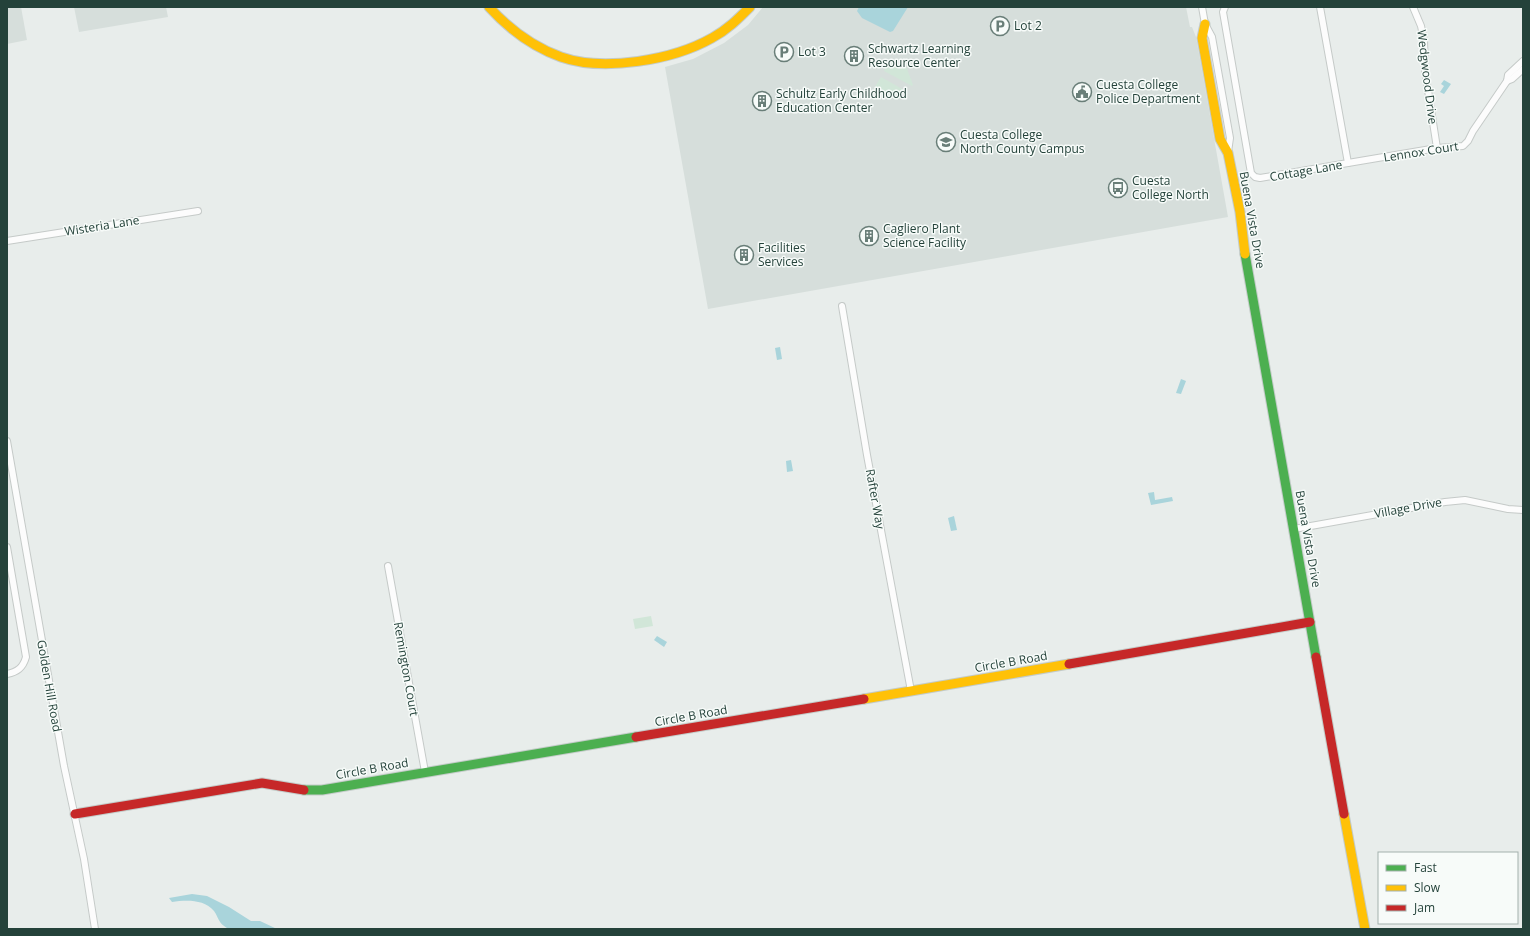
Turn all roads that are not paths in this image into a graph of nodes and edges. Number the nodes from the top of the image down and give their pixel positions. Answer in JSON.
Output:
{"nodes":[{"id":1,"x":489,"y":7,"type":"edge"},
{"id":2,"x":750,"y":7,"type":"edge"},
{"id":3,"x":1202,"y":7,"type":"edge"},
{"id":4,"x":1225,"y":7,"type":"edge"},
{"id":5,"x":1320,"y":7,"type":"edge"},
{"id":6,"x":1413,"y":7,"type":"edge"},
{"id":7,"x":1205,"y":24,"type":"joint"},
{"id":8,"x":1523,"y":61,"type":"edge"},
{"id":9,"x":1523,"y":69,"type":"edge"},
{"id":10,"x":1507,"y":81,"type":"junction"},
{"id":11,"x":1437,"y":148,"type":"junction"},
{"id":12,"x":1348,"y":163,"type":"junction"},
{"id":13,"x":198,"y":211,"type":"dead end"},
{"id":14,"x":7,"y":241,"type":"edge"},
{"id":15,"x":842,"y":306,"type":"dead end"},
{"id":16,"x":7,"y":441,"type":"edge"},
{"id":17,"x":1523,"y":510,"type":"edge"},
{"id":18,"x":1294,"y":529,"type":"junction"},
{"id":19,"x":7,"y":547,"type":"edge"},
{"id":20,"x":388,"y":566,"type":"dead end"},
{"id":21,"x":1310,"y":622,"type":"junction"},
{"id":22,"x":7,"y":674,"type":"edge"},
{"id":23,"x":910,"y":691,"type":"junction"},
{"id":24,"x":425,"y":772,"type":"junction"},
{"id":25,"x":75,"y":814,"type":"junction"},
{"id":26,"x":95,"y":929,"type":"edge"},
{"id":27,"x":1365,"y":929,"type":"edge"}],
"edges":[{"from":1,"to":2,"type":"street"},
{"from":3,"to":7,"type":"street","name":"Buena Vista Drive"},
{"from":4,"to":12,"type":"street","name":"Cottage Lane"},
{"from":5,"to":12,"type":"street","name":"Cottage Lane"},
{"from":6,"to":11,"type":"street","name":"Wedgwood Drive"},
{"from":7,"to":18,"type":"street","name":"Buena Vista Drive"},
{"from":8,"to":10,"type":"street","name":"Lennox Court"},
{"from":9,"to":10,"type":"street","name":"Lennox Court"},
{"from":10,"to":11,"type":"street","name":"Lennox Court"},
{"from":11,"to":12,"type":"street","name":"Lennox Court"},
{"from":13,"to":14,"type":"street","name":"Wisteria Lane"},
{"from":15,"to":23,"type":"street","name":"Rafter Way"},
{"from":16,"to":25,"type":"street","name":"Golden Hill Road"},
{"from":17,"to":18,"type":"street","name":"Village Drive"},
{"from":18,"to":21,"type":"street","name":"Buena Vista Drive"},
{"from":19,"to":22,"type":"street"},
{"from":20,"to":24,"type":"street","name":"Remington Court"},
{"from":21,"to":23,"type":"street","name":"Circle B Road"},
{"from":21,"to":27,"type":"street","name":"Buena Vista Drive"},
{"from":23,"to":24,"type":"street","name":"Circle B Road"},
{"from":24,"to":25,"type":"street","name":"Circle B Road"},
{"from":25,"to":26,"type":"street","name":"Golden Hill Road"}]}
